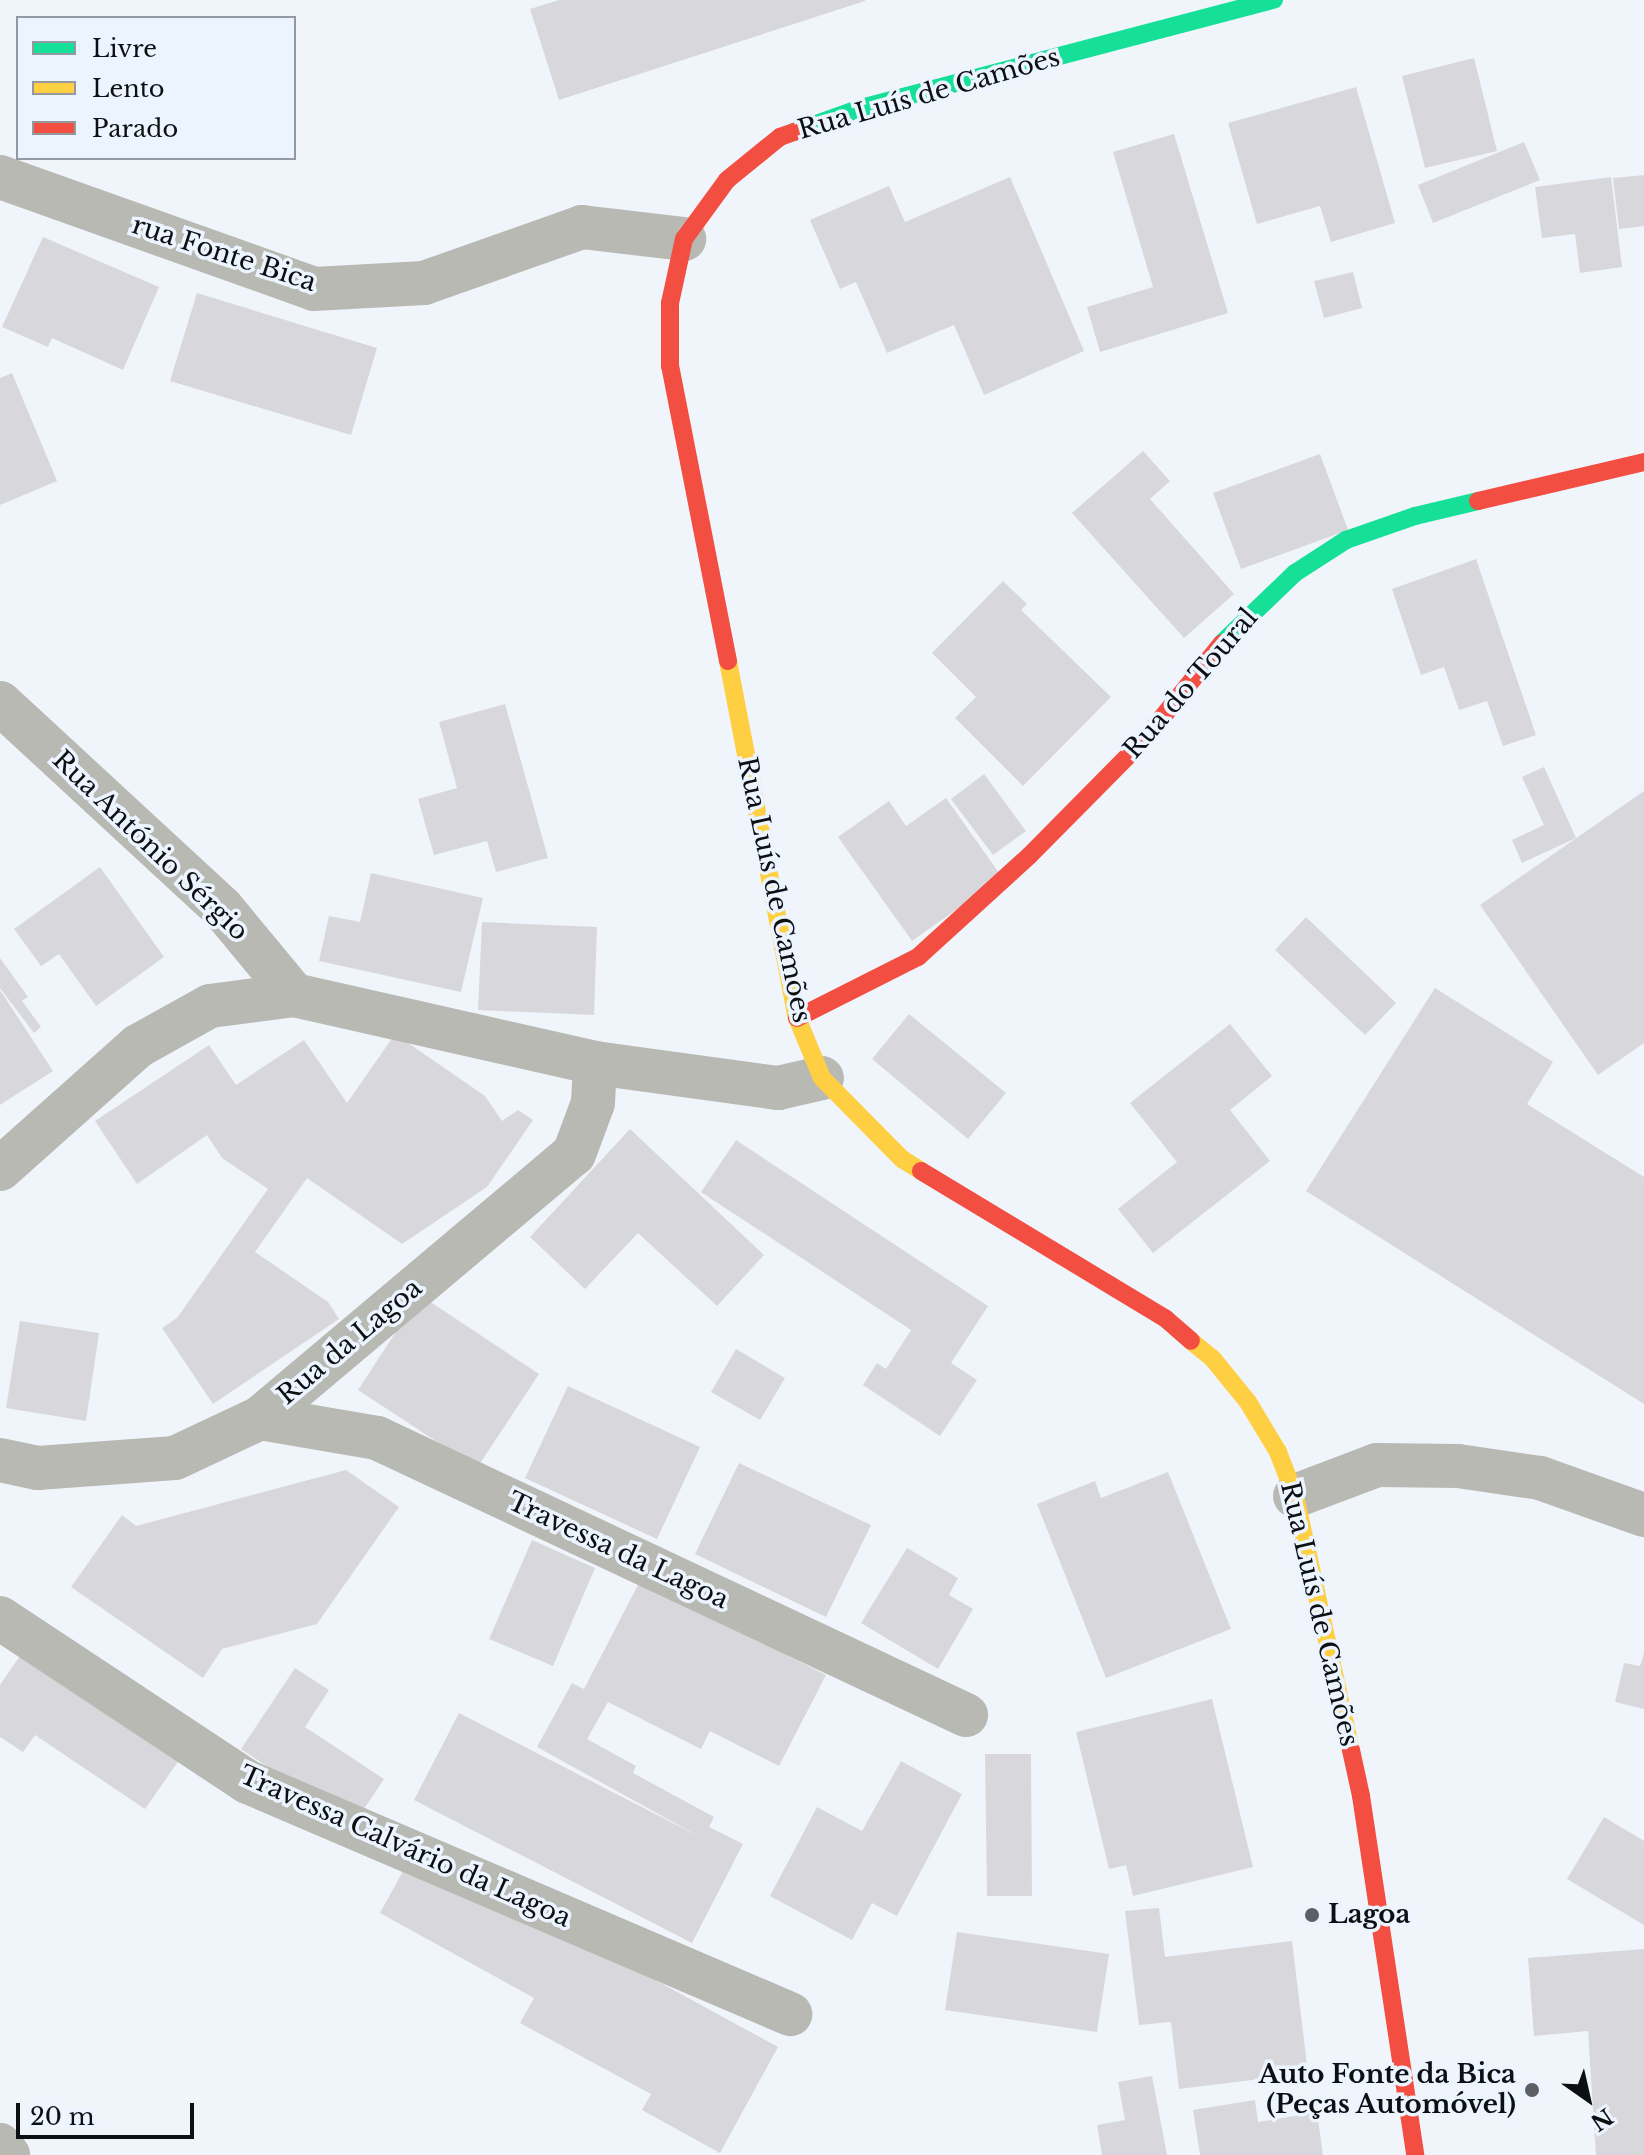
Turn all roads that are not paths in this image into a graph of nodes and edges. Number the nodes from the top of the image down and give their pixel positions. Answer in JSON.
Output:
{"nodes":[{"id":1,"x":1274,"y":0,"type":"edge"},
{"id":2,"x":0,"y":177,"type":"edge"},
{"id":3,"x":684,"y":239,"type":"junction"},
{"id":4,"x":1644,"y":462,"type":"edge"},
{"id":5,"x":0,"y":703,"type":"edge"},
{"id":6,"x":294,"y":995,"type":"junction"},
{"id":7,"x":797,"y":1018,"type":"junction"},
{"id":8,"x":595,"y":1063,"type":"junction"},
{"id":9,"x":822,"y":1078,"type":"junction"},
{"id":10,"x":0,"y":1169,"type":"edge"},
{"id":11,"x":260,"y":1418,"type":"junction"},
{"id":12,"x":0,"y":1460,"type":"edge"},
{"id":13,"x":1295,"y":1496,"type":"junction"},
{"id":14,"x":1644,"y":1515,"type":"edge"},
{"id":15,"x":0,"y":1618,"type":"edge"},
{"id":16,"x":966,"y":1715,"type":"dead end"},
{"id":17,"x":790,"y":2014,"type":"dead end"},
{"id":18,"x":0,"y":2145,"type":"edge"},
{"id":19,"x":8,"y":2155,"type":"edge"},
{"id":20,"x":1415,"y":2155,"type":"edge"}],
"edges":[{"from":1,"to":3,"type":"main road","name":"Rua Luís de Camões"},
{"from":2,"to":3,"type":"street","name":"rua Fonte Bica"},
{"from":3,"to":7,"type":"main road","name":"Rua Luís de Camões"},
{"from":4,"to":7,"type":"main road","name":"Rua do Toural"},
{"from":5,"to":6,"type":"street","name":"Rua António Sérgio"},
{"from":6,"to":8,"type":"street"},
{"from":6,"to":10,"type":"street"},
{"from":7,"to":9,"type":"main road","name":"Rua Luís de Camões"},
{"from":8,"to":9,"type":"street"},
{"from":8,"to":11,"type":"street","name":"Rua da Lagoa"},
{"from":9,"to":13,"type":"main road","name":"Rua Luís de Camões"},
{"from":11,"to":12,"type":"street","name":"Rua da Lagoa"},
{"from":11,"to":16,"type":"street","name":"Travessa da Lagoa"},
{"from":13,"to":14,"type":"street"},
{"from":13,"to":20,"type":"main road","name":"Rua Luís de Camões"},
{"from":15,"to":17,"type":"street","name":"Travessa Calvário da Lagoa"},
{"from":18,"to":19,"type":"street"}]}
